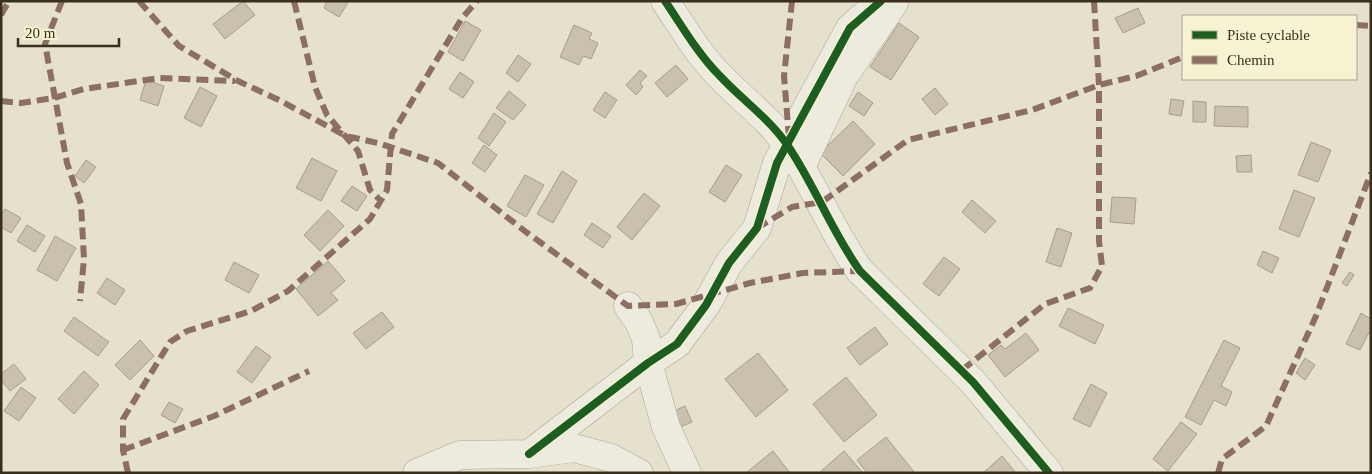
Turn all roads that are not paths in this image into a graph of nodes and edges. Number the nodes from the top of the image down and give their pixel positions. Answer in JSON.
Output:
{"nodes":[{"id":1,"x":665,"y":1,"type":"edge"},
{"id":2,"x":890,"y":2,"type":"edge"},
{"id":3,"x":794,"y":156,"type":"junction"},
{"id":4,"x":628,"y":306,"type":"dead end"},
{"id":5,"x":648,"y":363,"type":"junction"},
{"id":6,"x":529,"y":454,"type":"junction"},
{"id":7,"x":417,"y":473,"type":"edge"},
{"id":8,"x":639,"y":473,"type":"edge"},
{"id":9,"x":687,"y":473,"type":"edge"},
{"id":10,"x":1049,"y":473,"type":"edge"}],
"edges":[{"from":1,"to":3,"type":"street"},
{"from":2,"to":3,"type":"street"},
{"from":3,"to":5,"type":"street"},
{"from":3,"to":10,"type":"street"},
{"from":4,"to":5,"type":"street"},
{"from":5,"to":6,"type":"street"},
{"from":5,"to":9,"type":"street"},
{"from":6,"to":7,"type":"street"},
{"from":6,"to":8,"type":"street"}]}
